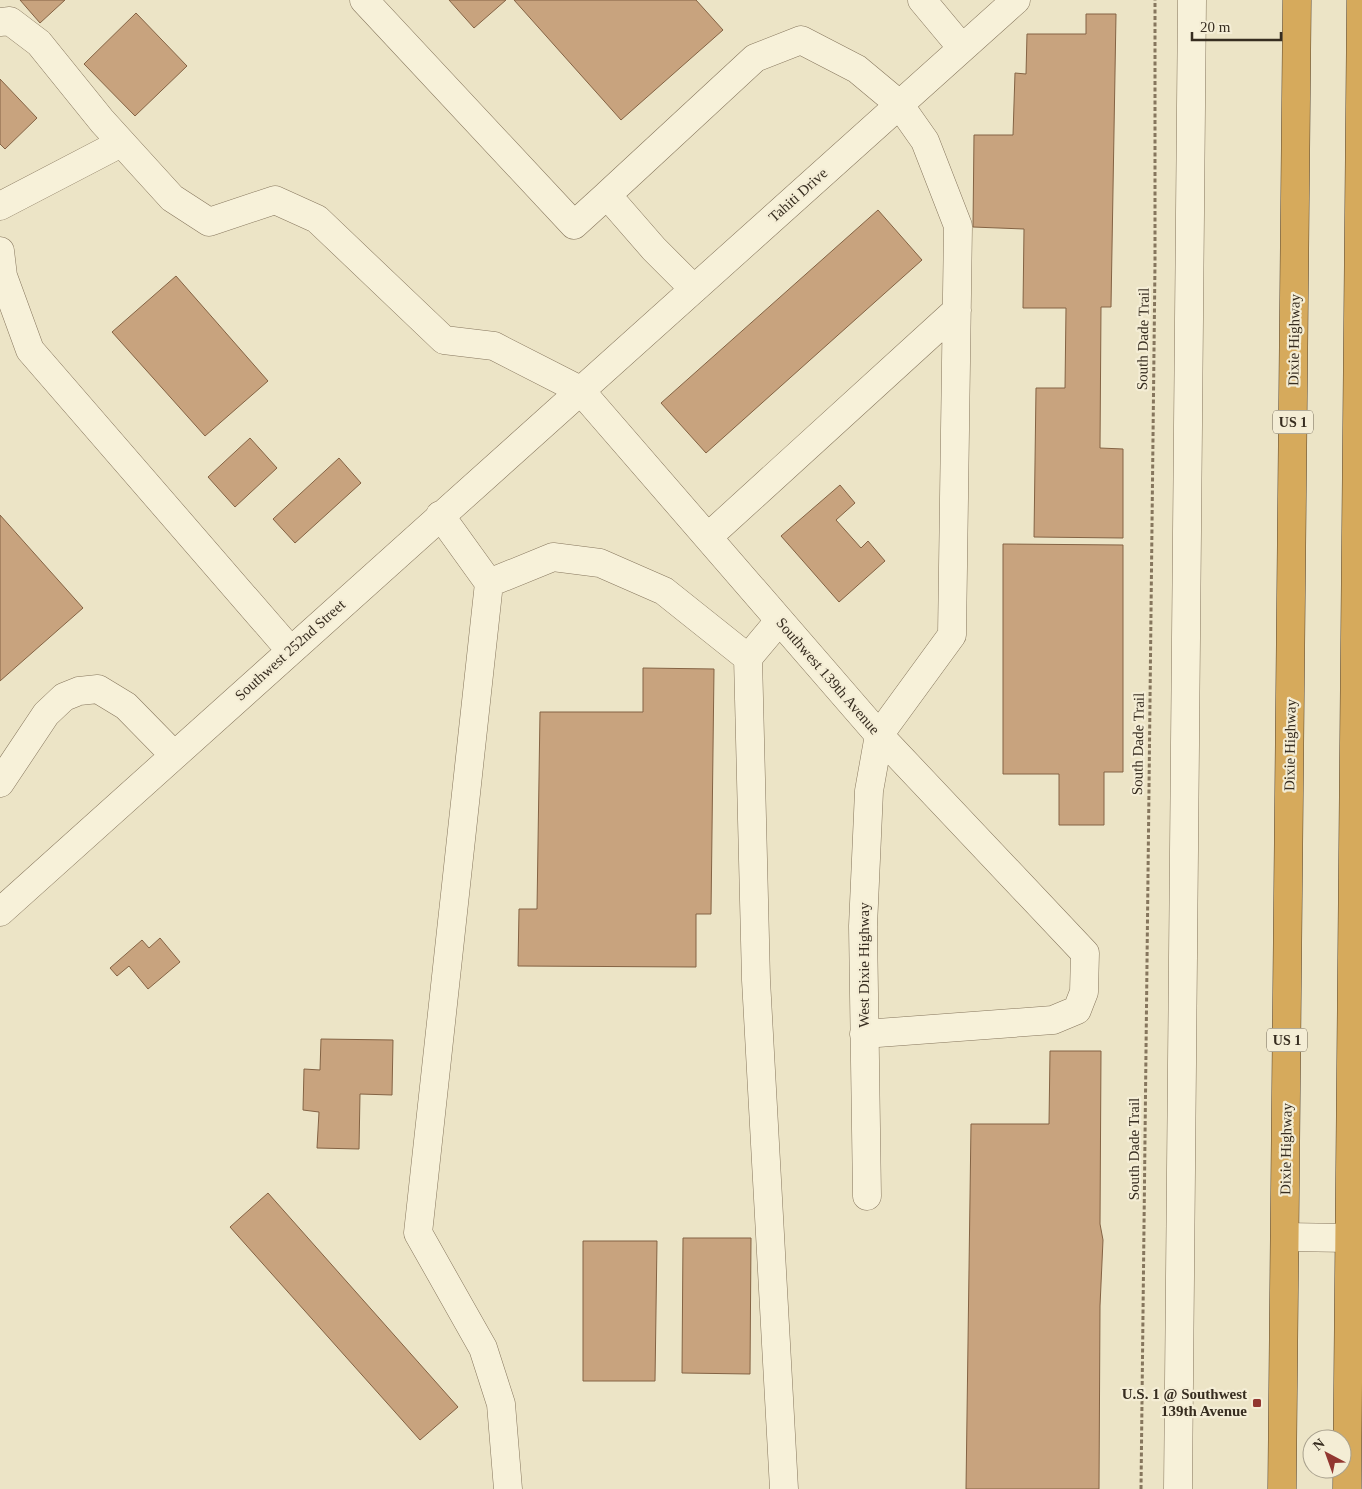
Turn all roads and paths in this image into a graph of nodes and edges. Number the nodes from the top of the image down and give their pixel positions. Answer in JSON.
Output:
{"nodes":[{"id":1,"x":364,"y":0,"type":"edge"},
{"id":2,"x":922,"y":0,"type":"edge"},
{"id":3,"x":1016,"y":0,"type":"edge"},
{"id":4,"x":1156,"y":0,"type":"edge"},
{"id":5,"x":1192,"y":0,"type":"edge"},
{"id":6,"x":1297,"y":0,"type":"edge"},
{"id":7,"x":1361,"y":0,"type":"edge"},
{"id":8,"x":0,"y":22,"type":"edge"},
{"id":9,"x":962,"y":48,"type":"junction"},
{"id":10,"x":900,"y":104,"type":"junction"},
{"id":11,"x":122,"y":143,"type":"junction"},
{"id":12,"x":607,"y":195,"type":"junction"},
{"id":13,"x":0,"y":206,"type":"edge"},
{"id":14,"x":0,"y":251,"type":"edge"},
{"id":15,"x":694,"y":288,"type":"junction"},
{"id":16,"x":957,"y":310,"type":"junction"},
{"id":17,"x":580,"y":390,"type":"junction"},
{"id":18,"x":440,"y":515,"type":"junction"},
{"id":19,"x":708,"y":537,"type":"junction"},
{"id":20,"x":489,"y":583,"type":"junction"},
{"id":21,"x":780,"y":621,"type":"junction"},
{"id":22,"x":290,"y":650,"type":"junction"},
{"id":23,"x":748,"y":658,"type":"junction"},
{"id":24,"x":879,"y":735,"type":"junction"},
{"id":25,"x":174,"y":755,"type":"junction"},
{"id":26,"x":0,"y":783,"type":"edge"},
{"id":27,"x":1358,"y":784,"type":"edge"},
{"id":28,"x":1358,"y":824,"type":"edge"},
{"id":29,"x":0,"y":912,"type":"edge"},
{"id":30,"x":864,"y":1034,"type":"junction"},
{"id":31,"x":867,"y":1196,"type":"dead end"},
{"id":32,"x":1285,"y":1237,"type":"junction"},
{"id":33,"x":1356,"y":1245,"type":"edge"},
{"id":34,"x":508,"y":1489,"type":"edge"},
{"id":35,"x":784,"y":1489,"type":"edge"},
{"id":36,"x":1141,"y":1489,"type":"edge"},
{"id":37,"x":1178,"y":1489,"type":"edge"},
{"id":38,"x":1282,"y":1489,"type":"edge"},
{"id":39,"x":1347,"y":1489,"type":"edge"}],
"edges":[{"from":1,"to":12,"type":"street"},
{"from":2,"to":9,"type":"street"},
{"from":3,"to":9,"type":"street","name":"Tahiti Drive"},
{"from":4,"to":36,"type":"path","name":"South Dade Trail"},
{"from":5,"to":37,"type":"street"},
{"from":6,"to":32,"type":"highway","name":"Dixie Highway","number":"US 1"},
{"from":7,"to":27,"type":"highway"},
{"from":8,"to":11,"type":"street"},
{"from":9,"to":10,"type":"street","name":"Tahiti Drive"},
{"from":10,"to":12,"type":"street"},
{"from":10,"to":15,"type":"street","name":"Tahiti Drive"},
{"from":10,"to":16,"type":"street"},
{"from":11,"to":13,"type":"street"},
{"from":11,"to":17,"type":"street"},
{"from":12,"to":15,"type":"street"},
{"from":14,"to":22,"type":"street"},
{"from":15,"to":17,"type":"street","name":"Tahiti Drive"},
{"from":16,"to":19,"type":"street"},
{"from":16,"to":24,"type":"street"},
{"from":17,"to":18,"type":"street","name":"Southwest 252nd Street"},
{"from":17,"to":19,"type":"street","name":"Southwest 139th Avenue"},
{"from":18,"to":20,"type":"street"},
{"from":18,"to":22,"type":"street","name":"Southwest 252nd Street"},
{"from":19,"to":21,"type":"street","name":"Southwest 139th Avenue"},
{"from":20,"to":23,"type":"street"},
{"from":20,"to":34,"type":"street"},
{"from":21,"to":23,"type":"street"},
{"from":21,"to":24,"type":"street","name":"Southwest 139th Avenue"},
{"from":22,"to":25,"type":"street","name":"Southwest 252nd Street"},
{"from":23,"to":35,"type":"street"},
{"from":24,"to":30,"type":"street","name":"West Dixie Highway"},
{"from":24,"to":30,"type":"street","name":"Southwest 139th Avenue"},
{"from":25,"to":26,"type":"street"},
{"from":25,"to":29,"type":"street","name":"Southwest 252nd Street"},
{"from":27,"to":28,"type":"highway"},
{"from":28,"to":33,"type":"highway"},
{"from":30,"to":31,"type":"street","name":"West Dixie Highway"},
{"from":32,"to":33,"type":"street"},
{"from":32,"to":38,"type":"highway","name":"Dixie Highway","number":"US 1"},
{"from":33,"to":39,"type":"highway"}]}
